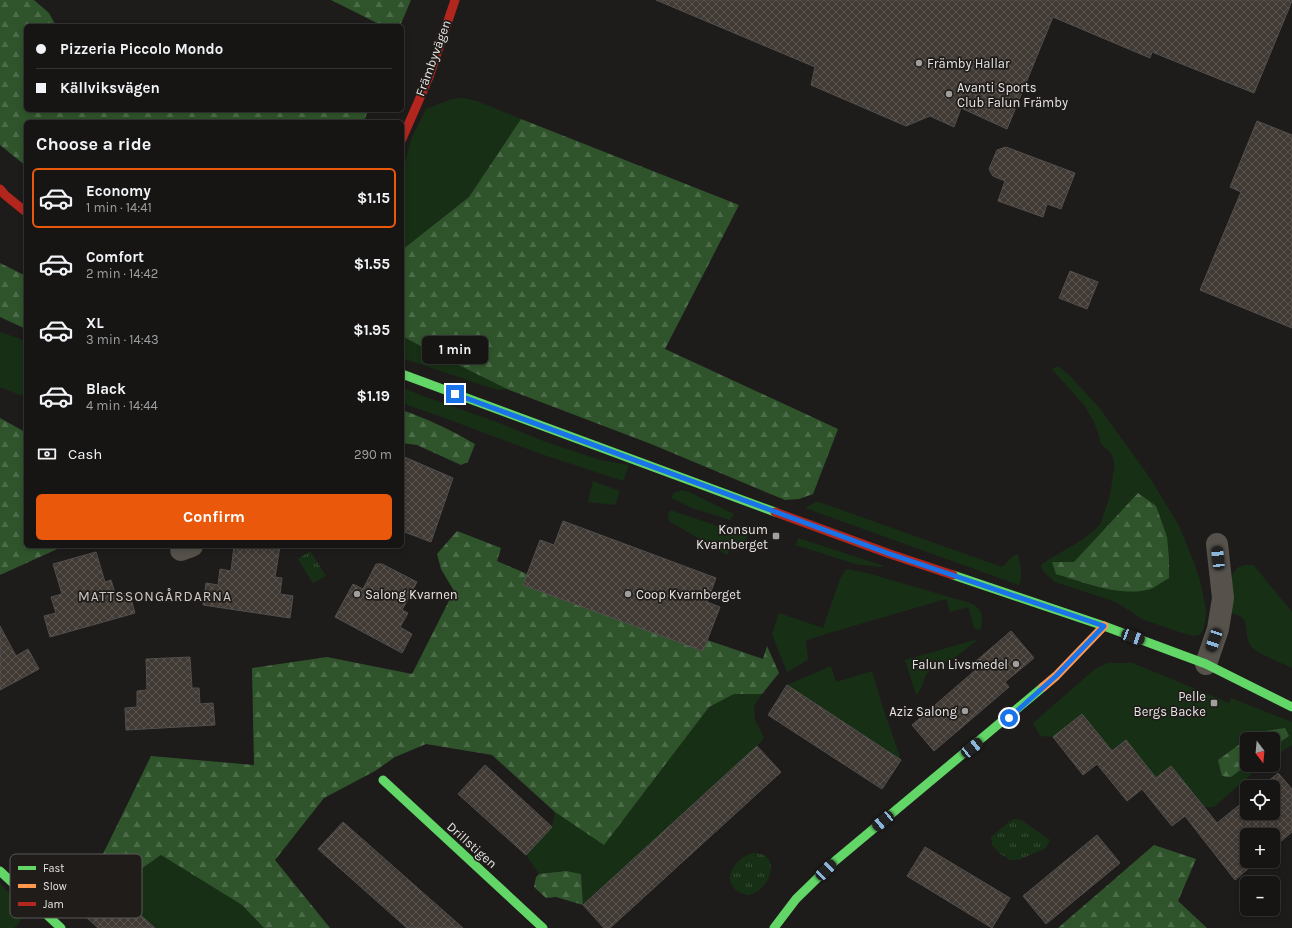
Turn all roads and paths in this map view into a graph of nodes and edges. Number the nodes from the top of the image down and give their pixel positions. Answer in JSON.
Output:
{"nodes":[{"id":1,"x":455,"y":0,"type":"edge"},
{"id":2,"x":404,"y":134,"type":"edge"},
{"id":3,"x":0,"y":189,"type":"edge"},
{"id":4,"x":24,"y":210,"type":"edge"},
{"id":5,"x":404,"y":375,"type":"edge"},
{"id":6,"x":1217,"y":544,"type":"dead end"},
{"id":7,"x":1104,"y":626,"type":"junction"},
{"id":8,"x":1206,"y":664,"type":"junction"},
{"id":9,"x":1292,"y":707,"type":"edge"},
{"id":10,"x":383,"y":780,"type":"dead end"},
{"id":11,"x":0,"y":871,"type":"edge"},
{"id":12,"x":10,"y":880,"type":"edge"},
{"id":13,"x":50,"y":918,"type":"edge"},
{"id":14,"x":61,"y":928,"type":"edge"},
{"id":15,"x":543,"y":928,"type":"edge"},
{"id":16,"x":774,"y":928,"type":"edge"}],
"edges":[{"from":1,"to":2,"type":"street","name":"Främbyvägen"},
{"from":3,"to":4,"type":"street"},
{"from":5,"to":7,"type":"street"},
{"from":6,"to":8,"type":"street"},
{"from":7,"to":8,"type":"street"},
{"from":7,"to":16,"type":"street"},
{"from":8,"to":9,"type":"street"},
{"from":10,"to":15,"type":"street","name":"Drillstigen"},
{"from":11,"to":12,"type":"street"},
{"from":13,"to":14,"type":"street"}]}
